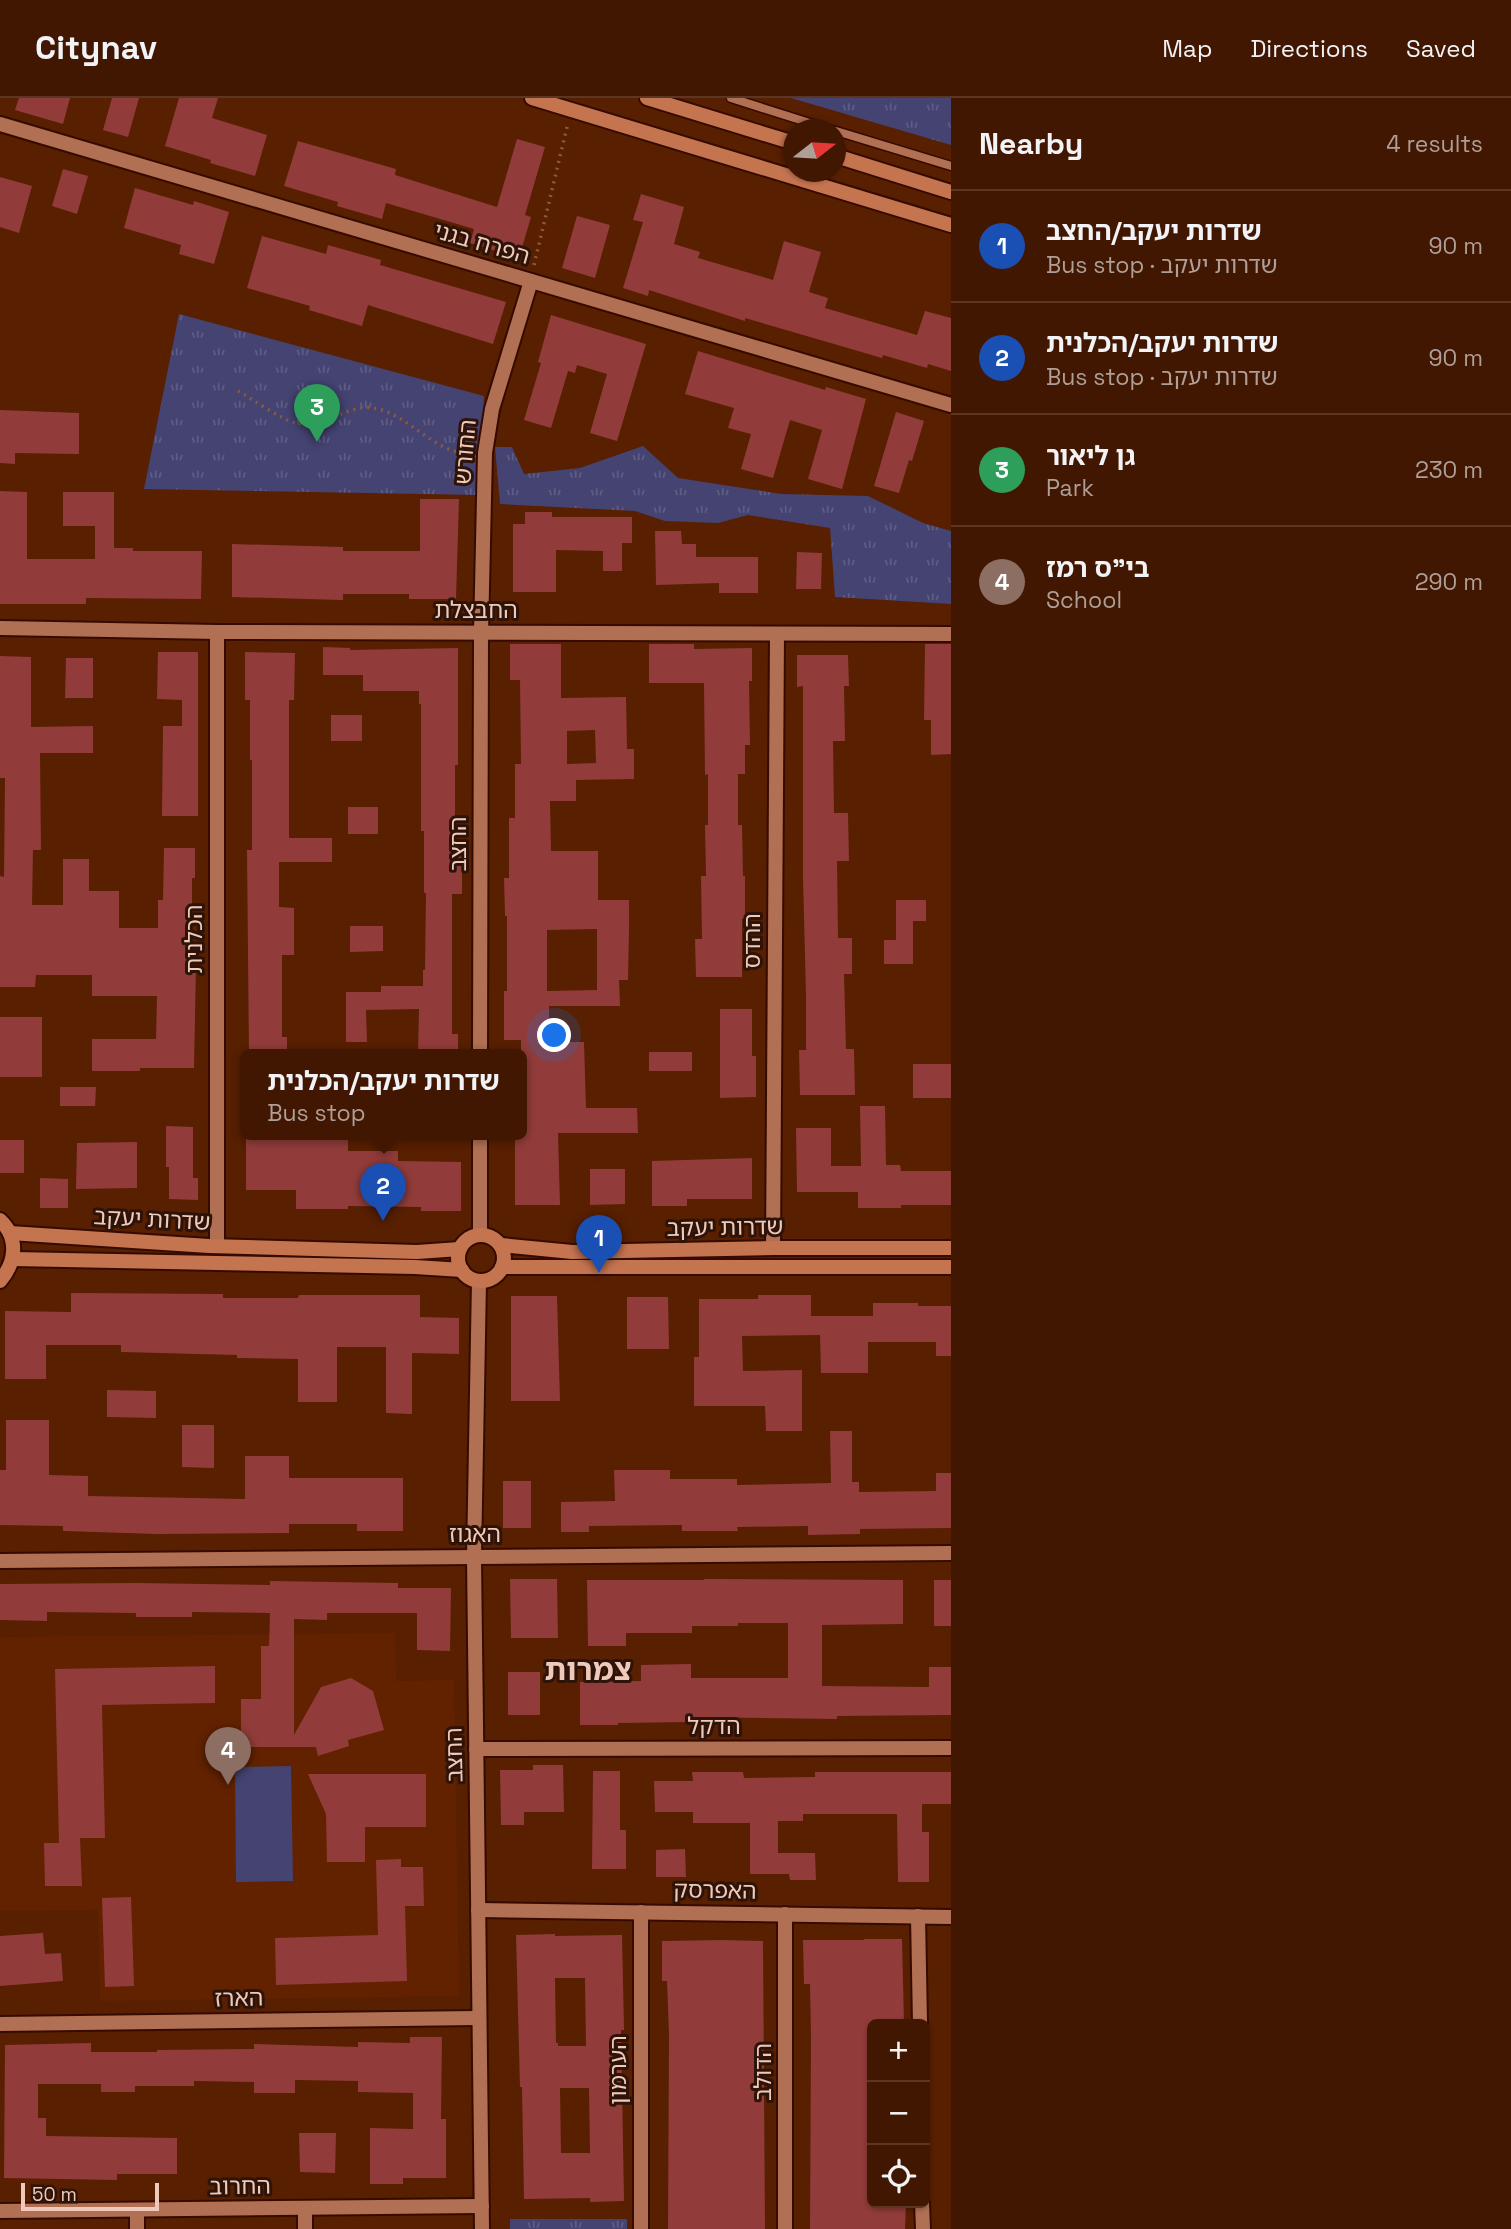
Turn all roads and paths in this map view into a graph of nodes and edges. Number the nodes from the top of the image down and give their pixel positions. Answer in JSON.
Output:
{"nodes":[{"id":1,"x":533,"y":98,"type":"edge"},
{"id":2,"x":647,"y":98,"type":"edge"},
{"id":3,"x":731,"y":98,"type":"edge"},
{"id":4,"x":799,"y":119,"type":"edge"},
{"id":5,"x":0,"y":124,"type":"edge"},
{"id":6,"x":846,"y":134,"type":"edge"},
{"id":7,"x":563,"y":139,"type":"dead end"},
{"id":8,"x":783,"y":140,"type":"edge"},
{"id":9,"x":846,"y":159,"type":"edge"},
{"id":10,"x":951,"y":166,"type":"edge"},
{"id":11,"x":951,"y":192,"type":"edge"},
{"id":12,"x":951,"y":225,"type":"edge"},
{"id":13,"x":531,"y":281,"type":"junction"},
{"id":14,"x":238,"y":391,"type":"dead end"},
{"id":15,"x":951,"y":405,"type":"edge"},
{"id":16,"x":485,"y":453,"type":"junction"},
{"id":17,"x":0,"y":628,"type":"edge"},
{"id":18,"x":216,"y":632,"type":"junction"},
{"id":19,"x":481,"y":633,"type":"junction"},
{"id":20,"x":777,"y":634,"type":"junction"},
{"id":21,"x":951,"y":634,"type":"edge"},
{"id":22,"x":480,"y":1049,"type":"edge"},
{"id":23,"x":480,"y":1140,"type":"edge"},
{"id":24,"x":0,"y":1220,"type":"edge"},
{"id":25,"x":10,"y":1233,"type":"junction"},
{"id":26,"x":480,"y":1235,"type":"junction"},
{"id":27,"x":501,"y":1245,"type":"junction"},
{"id":28,"x":217,"y":1246,"type":"junction"},
{"id":29,"x":773,"y":1248,"type":"junction"},
{"id":30,"x":951,"y":1248,"type":"edge"},
{"id":31,"x":460,"y":1249,"type":"junction"},
{"id":32,"x":13,"y":1259,"type":"junction"},
{"id":33,"x":502,"y":1267,"type":"junction"},
{"id":34,"x":951,"y":1267,"type":"edge"},
{"id":35,"x":462,"y":1270,"type":"junction"},
{"id":36,"x":0,"y":1281,"type":"edge"},
{"id":37,"x":479,"y":1281,"type":"junction"},
{"id":38,"x":951,"y":1553,"type":"edge"},
{"id":39,"x":474,"y":1557,"type":"junction"},
{"id":40,"x":0,"y":1561,"type":"edge"},
{"id":41,"x":951,"y":1748,"type":"edge"},
{"id":42,"x":476,"y":1749,"type":"junction"},
{"id":43,"x":478,"y":1910,"type":"junction"},
{"id":44,"x":641,"y":1912,"type":"junction"},
{"id":45,"x":785,"y":1914,"type":"junction"},
{"id":46,"x":918,"y":1916,"type":"junction"},
{"id":47,"x":951,"y":1917,"type":"edge"},
{"id":48,"x":478,"y":2018,"type":"junction"},
{"id":49,"x":920,"y":2019,"type":"edge"},
{"id":50,"x":0,"y":2024,"type":"edge"},
{"id":51,"x":482,"y":2206,"type":"junction"},
{"id":52,"x":305,"y":2208,"type":"junction"},
{"id":53,"x":922,"y":2208,"type":"edge"},
{"id":54,"x":0,"y":2211,"type":"edge"},
{"id":55,"x":137,"y":2211,"type":"junction"},
{"id":56,"x":137,"y":2229,"type":"edge"},
{"id":57,"x":305,"y":2229,"type":"edge"},
{"id":58,"x":482,"y":2229,"type":"edge"},
{"id":59,"x":641,"y":2229,"type":"edge"},
{"id":60,"x":785,"y":2229,"type":"edge"},
{"id":61,"x":923,"y":2229,"type":"edge"}],
"edges":[{"from":1,"to":12,"type":"street"},
{"from":2,"to":8,"type":"street"},
{"from":3,"to":4,"type":"lane"},
{"from":5,"to":13,"type":"street","name":"הפרח בגני"},
{"from":6,"to":10,"type":"lane"},
{"from":7,"to":13,"type":"path"},
{"from":9,"to":11,"type":"street"},
{"from":13,"to":15,"type":"street","name":"הפרח בגני"},
{"from":13,"to":16,"type":"street","name":"החורש"},
{"from":14,"to":16,"type":"path"},
{"from":16,"to":19,"type":"street","name":"החורש"},
{"from":17,"to":18,"type":"street","name":"החבצלת"},
{"from":18,"to":19,"type":"street","name":"החבצלת"},
{"from":18,"to":28,"type":"street","name":"הכלנית"},
{"from":19,"to":20,"type":"street","name":"החבצלת"},
{"from":19,"to":22,"type":"street","name":"החצב"},
{"from":20,"to":21,"type":"street","name":"החבצלת"},
{"from":20,"to":29,"type":"street","name":"ההדס"},
{"from":23,"to":26,"type":"street"},
{"from":24,"to":25,"type":"street"},
{"from":25,"to":28,"type":"street","name":"שדרות יעקב"},
{"from":25,"to":32,"type":"street"},
{"from":26,"to":27,"type":"street"},
{"from":26,"to":31,"type":"street"},
{"from":27,"to":29,"type":"street","name":"שדרות יעקב"},
{"from":27,"to":33,"type":"street"},
{"from":28,"to":31,"type":"street","name":"שדרות יעקב"},
{"from":29,"to":30,"type":"street","name":"שדרות יעקב"},
{"from":31,"to":35,"type":"street"},
{"from":32,"to":35,"type":"street","name":"שדרות יעקב"},
{"from":32,"to":36,"type":"street"},
{"from":33,"to":34,"type":"street","name":"שדרות יעקב"},
{"from":33,"to":37,"type":"street"},
{"from":35,"to":37,"type":"street"},
{"from":37,"to":39,"type":"street","name":"החצב"},
{"from":38,"to":39,"type":"street","name":"האגוז"},
{"from":39,"to":40,"type":"street","name":"האגוז"},
{"from":39,"to":42,"type":"street","name":"החצב"},
{"from":41,"to":42,"type":"street","name":"הדקל"},
{"from":42,"to":43,"type":"street","name":"החצב"},
{"from":43,"to":44,"type":"street","name":"האפרסק"},
{"from":43,"to":48,"type":"street","name":"החצב"},
{"from":44,"to":45,"type":"street","name":"האפרסק"},
{"from":44,"to":59,"type":"street","name":"הערמון"},
{"from":45,"to":46,"type":"street","name":"האפרסק"},
{"from":45,"to":60,"type":"street","name":"הדולב"},
{"from":46,"to":47,"type":"street","name":"האפרסק"},
{"from":46,"to":49,"type":"street"},
{"from":48,"to":50,"type":"street","name":"הארז"},
{"from":48,"to":51,"type":"street","name":"החצב"},
{"from":51,"to":52,"type":"street","name":"החרוב"},
{"from":51,"to":58,"type":"street","name":"החצב"},
{"from":52,"to":55,"type":"street","name":"החרוב"},
{"from":52,"to":57,"type":"street"},
{"from":53,"to":61,"type":"street"},
{"from":54,"to":55,"type":"street","name":"החרוב"},
{"from":55,"to":56,"type":"street"}]}
